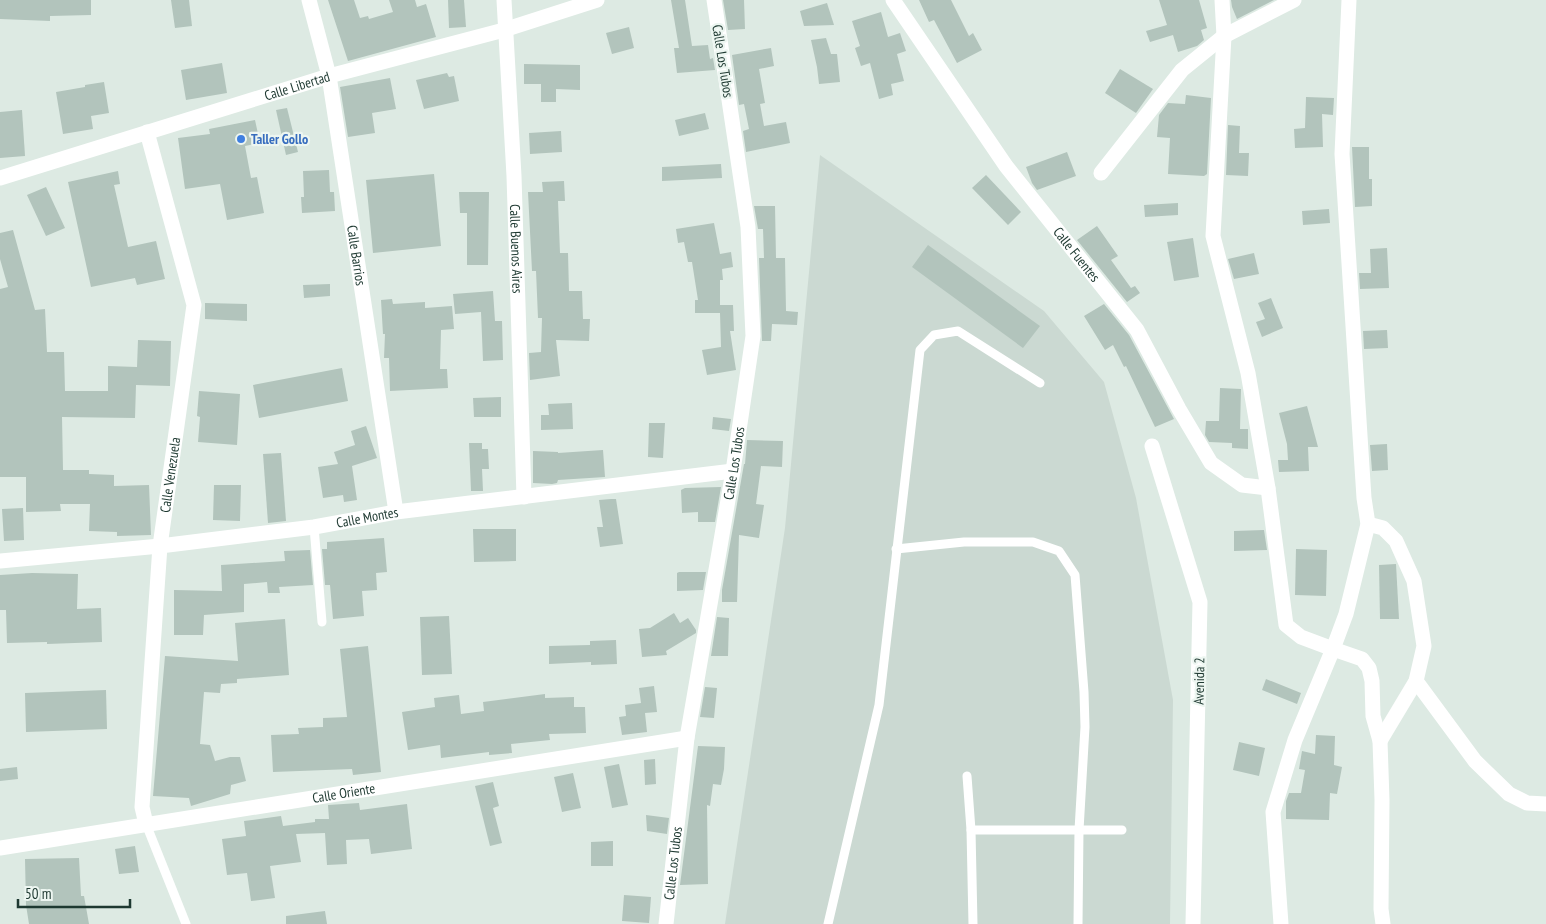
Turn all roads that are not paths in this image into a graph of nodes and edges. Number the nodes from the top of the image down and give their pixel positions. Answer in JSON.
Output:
{"nodes":[{"id":1,"x":309,"y":0,"type":"edge"},
{"id":2,"x":504,"y":0,"type":"edge"},
{"id":3,"x":597,"y":0,"type":"edge"},
{"id":4,"x":714,"y":0,"type":"edge"},
{"id":5,"x":893,"y":0,"type":"edge"},
{"id":6,"x":1222,"y":0,"type":"edge"},
{"id":7,"x":1294,"y":0,"type":"edge"},
{"id":8,"x":1349,"y":0,"type":"edge"},
{"id":9,"x":504,"y":30,"type":"junction"},
{"id":10,"x":1224,"y":36,"type":"junction"},
{"id":11,"x":328,"y":76,"type":"junction"},
{"id":12,"x":147,"y":132,"type":"junction"},
{"id":13,"x":1101,"y":172,"type":"dead end"},
{"id":14,"x":0,"y":178,"type":"edge"},
{"id":15,"x":1040,"y":384,"type":"dead end"},
{"id":16,"x":1152,"y":446,"type":"dead end"},
{"id":17,"x":733,"y":471,"type":"junction"},
{"id":18,"x":1268,"y":488,"type":"junction"},
{"id":19,"x":524,"y":497,"type":"junction"},
{"id":20,"x":396,"y":512,"type":"junction"},
{"id":21,"x":1368,"y":524,"type":"junction"},
{"id":22,"x":314,"y":528,"type":"junction"},
{"id":23,"x":160,"y":546,"type":"junction"},
{"id":24,"x":896,"y":549,"type":"junction"},
{"id":25,"x":0,"y":561,"type":"edge"},
{"id":26,"x":322,"y":622,"type":"dead end"},
{"id":27,"x":1333,"y":649,"type":"junction"},
{"id":28,"x":1416,"y":681,"type":"junction"},
{"id":29,"x":687,"y":738,"type":"junction"},
{"id":30,"x":1380,"y":741,"type":"junction"},
{"id":31,"x":967,"y":776,"type":"dead end"},
{"id":32,"x":1546,"y":804,"type":"edge"},
{"id":33,"x":146,"y":824,"type":"junction"},
{"id":34,"x":971,"y":830,"type":"junction"},
{"id":35,"x":1079,"y":830,"type":"junction"},
{"id":36,"x":1122,"y":830,"type":"dead end"},
{"id":37,"x":0,"y":848,"type":"edge"},
{"id":38,"x":186,"y":924,"type":"edge"},
{"id":39,"x":666,"y":924,"type":"edge"},
{"id":40,"x":828,"y":924,"type":"edge"},
{"id":41,"x":973,"y":924,"type":"edge"},
{"id":42,"x":1078,"y":924,"type":"edge"},
{"id":43,"x":1194,"y":924,"type":"edge"},
{"id":44,"x":1281,"y":924,"type":"edge"},
{"id":45,"x":1382,"y":924,"type":"edge"}],
"edges":[{"from":1,"to":11,"type":"street","name":"Calle Barrios"},
{"from":2,"to":9,"type":"street","name":"Calle Buenos Aires"},
{"from":3,"to":9,"type":"street","name":"Calle Libertad"},
{"from":4,"to":17,"type":"street","name":"Calle Los Tubos"},
{"from":5,"to":18,"type":"street","name":"Calle Fuentes"},
{"from":6,"to":10,"type":"street"},
{"from":7,"to":10,"type":"street"},
{"from":8,"to":21,"type":"street"},
{"from":9,"to":11,"type":"street","name":"Calle Libertad"},
{"from":9,"to":19,"type":"street","name":"Calle Buenos Aires"},
{"from":10,"to":13,"type":"street"},
{"from":10,"to":18,"type":"street"},
{"from":11,"to":12,"type":"street","name":"Calle Libertad"},
{"from":11,"to":20,"type":"street","name":"Calle Barrios"},
{"from":12,"to":14,"type":"street","name":"Calle Libertad"},
{"from":12,"to":23,"type":"street","name":"Calle Venezuela"},
{"from":15,"to":24,"type":"lane"},
{"from":16,"to":43,"type":"street","name":"Avenida 2"},
{"from":17,"to":19,"type":"street","name":"Calle Montes"},
{"from":17,"to":29,"type":"street","name":"Calle Los Tubos"},
{"from":18,"to":27,"type":"street"},
{"from":19,"to":20,"type":"street","name":"Calle Montes"},
{"from":20,"to":22,"type":"street","name":"Calle Montes"},
{"from":21,"to":27,"type":"street"},
{"from":21,"to":28,"type":"street"},
{"from":22,"to":23,"type":"street","name":"Calle Montes"},
{"from":22,"to":26,"type":"lane"},
{"from":23,"to":25,"type":"street","name":"Calle Montes"},
{"from":23,"to":33,"type":"street","name":"Calle Venezuela"},
{"from":24,"to":35,"type":"lane"},
{"from":24,"to":40,"type":"lane"},
{"from":27,"to":30,"type":"street"},
{"from":27,"to":44,"type":"street"},
{"from":28,"to":30,"type":"street"},
{"from":28,"to":32,"type":"street"},
{"from":29,"to":33,"type":"street","name":"Calle Oriente"},
{"from":29,"to":39,"type":"street","name":"Calle Los Tubos"},
{"from":30,"to":45,"type":"street"},
{"from":31,"to":34,"type":"lane"},
{"from":33,"to":37,"type":"street","name":"Calle Oriente"},
{"from":33,"to":38,"type":"lane"},
{"from":34,"to":35,"type":"lane"},
{"from":34,"to":41,"type":"lane"},
{"from":35,"to":36,"type":"lane"},
{"from":35,"to":42,"type":"lane"}]}
